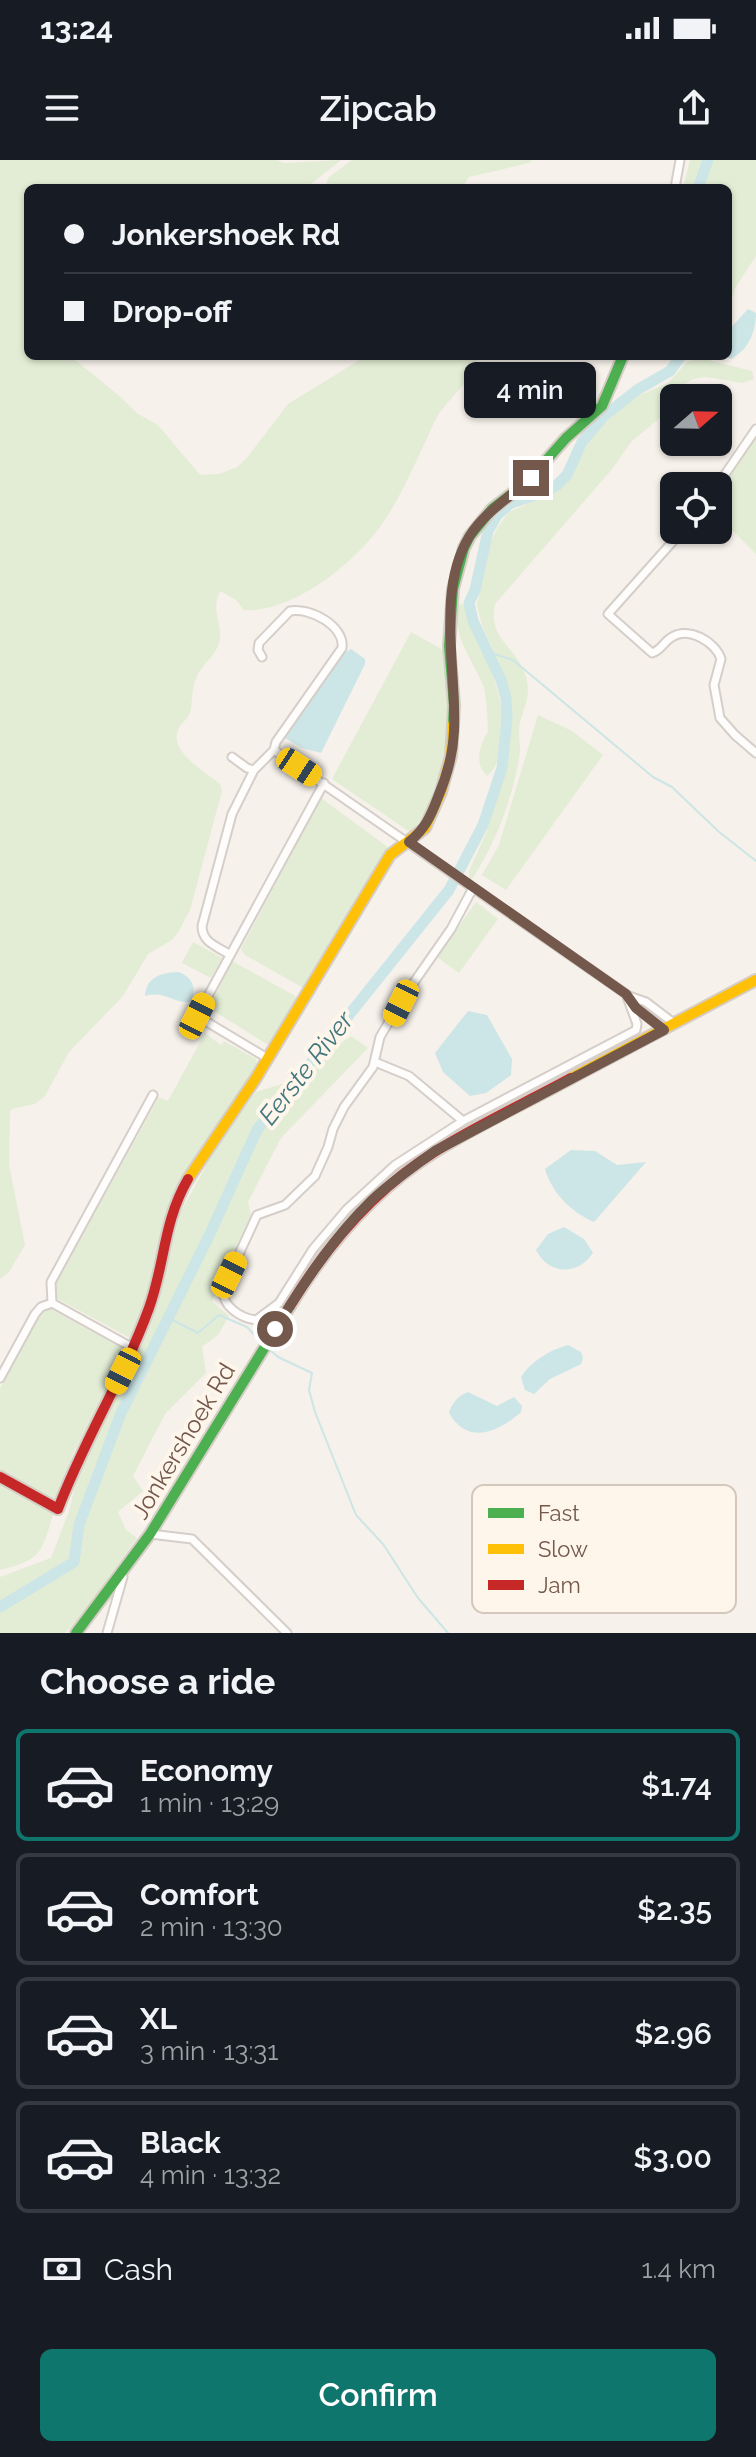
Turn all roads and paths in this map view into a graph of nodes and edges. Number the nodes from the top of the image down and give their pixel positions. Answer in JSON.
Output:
{"nodes":[{"id":1,"x":680,"y":160,"type":"edge"},
{"id":2,"x":676,"y":184,"type":"edge"},
{"id":3,"x":621,"y":360,"type":"edge"},
{"id":4,"x":756,"y":429,"type":"edge"},
{"id":5,"x":727,"y":472,"type":"edge"},
{"id":6,"x":670,"y":544,"type":"edge"},
{"id":7,"x":262,"y":657,"type":"dead end"},
{"id":8,"x":274,"y":750,"type":"junction"},
{"id":9,"x":756,"y":753,"type":"edge"},
{"id":10,"x":232,"y":757,"type":"dead end"},
{"id":11,"x":254,"y":770,"type":"junction"},
{"id":12,"x":324,"y":783,"type":"junction"},
{"id":13,"x":409,"y":842,"type":"junction"},
{"id":14,"x":469,"y":886,"type":"junction"},
{"id":15,"x":229,"y":954,"type":"junction"},
{"id":16,"x":756,"y":980,"type":"edge"},
{"id":17,"x":627,"y":995,"type":"junction"},
{"id":18,"x":675,"y":1024,"type":"junction"},
{"id":19,"x":664,"y":1030,"type":"junction"},
{"id":20,"x":267,"y":1058,"type":"junction"},
{"id":21,"x":375,"y":1062,"type":"junction"},
{"id":22,"x":153,"y":1095,"type":"dead end"},
{"id":23,"x":463,"y":1121,"type":"junction"},
{"id":24,"x":52,"y":1303,"type":"junction"},
{"id":25,"x":133,"y":1348,"type":"junction"},
{"id":26,"x":0,"y":1378,"type":"edge"},
{"id":27,"x":0,"y":1477,"type":"edge"},
{"id":28,"x":150,"y":1534,"type":"junction"},
{"id":29,"x":124,"y":1572,"type":"junction"},
{"id":30,"x":76,"y":1633,"type":"edge"},
{"id":31,"x":107,"y":1633,"type":"edge"},
{"id":32,"x":287,"y":1633,"type":"edge"}],
"edges":[{"from":1,"to":2,"type":"street"},
{"from":3,"to":13,"type":"street"},
{"from":4,"to":5,"type":"street"},
{"from":6,"to":9,"type":"street"},
{"from":7,"to":8,"type":"street"},
{"from":8,"to":11,"type":"street"},
{"from":8,"to":12,"type":"street"},
{"from":10,"to":11,"type":"street"},
{"from":11,"to":15,"type":"street"},
{"from":12,"to":13,"type":"street"},
{"from":12,"to":15,"type":"street"},
{"from":13,"to":14,"type":"street"},
{"from":13,"to":20,"type":"street"},
{"from":14,"to":17,"type":"street"},
{"from":14,"to":21,"type":"street"},
{"from":15,"to":20,"type":"street"},
{"from":16,"to":18,"type":"street","name":"Jonkershoek Rd"},
{"from":17,"to":18,"type":"street"},
{"from":17,"to":19,"type":"street"},
{"from":17,"to":23,"type":"street"},
{"from":18,"to":19,"type":"street","name":"Jonkershoek Rd"},
{"from":19,"to":28,"type":"street","name":"Jonkershoek Rd"},
{"from":20,"to":25,"type":"street"},
{"from":21,"to":23,"type":"street"},
{"from":21,"to":23,"type":"street"},
{"from":22,"to":24,"type":"street"},
{"from":24,"to":25,"type":"street"},
{"from":24,"to":26,"type":"street"},
{"from":25,"to":27,"type":"street"},
{"from":28,"to":29,"type":"street","name":"Jonkershoek Rd"},
{"from":28,"to":32,"type":"street"},
{"from":29,"to":30,"type":"street","name":"Jonkershoek Rd"},
{"from":29,"to":31,"type":"street"}]}
